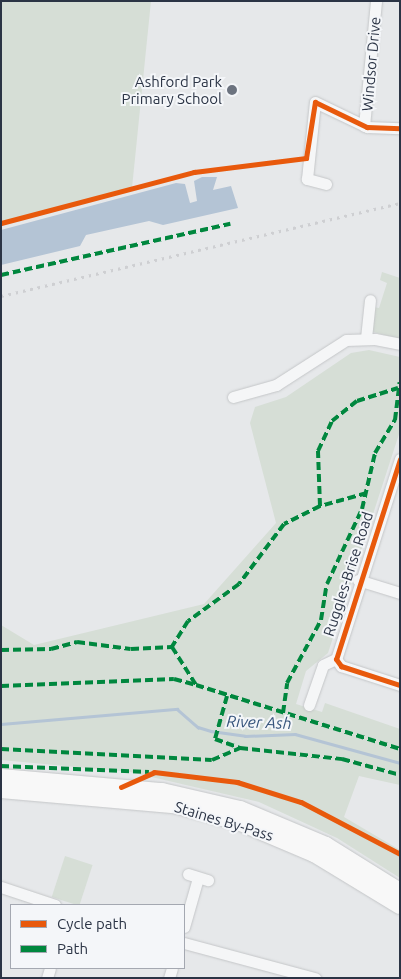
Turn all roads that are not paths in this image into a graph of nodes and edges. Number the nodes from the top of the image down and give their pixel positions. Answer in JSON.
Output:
{"nodes":[{"id":1,"x":376,"y":1,"type":"edge"},
{"id":2,"x":364,"y":126,"type":"junction"},
{"id":3,"x":400,"y":128,"type":"edge"},
{"id":4,"x":326,"y":184,"type":"dead end"},
{"id":5,"x":370,"y":300,"type":"dead end"},
{"id":6,"x":366,"y":338,"type":"junction"},
{"id":7,"x":400,"y":344,"type":"edge"},
{"id":8,"x":233,"y":397,"type":"dead end"},
{"id":9,"x":400,"y":459,"type":"edge"},
{"id":10,"x":358,"y":580,"type":"junction"},
{"id":11,"x":400,"y":593,"type":"edge"},
{"id":12,"x":336,"y":659,"type":"junction"},
{"id":13,"x":400,"y":685,"type":"edge"},
{"id":14,"x":309,"y":705,"type":"dead end"},
{"id":15,"x":1,"y":777,"type":"edge"},
{"id":16,"x":1,"y":790,"type":"edge"},
{"id":17,"x":198,"y":877,"type":"dead end"},
{"id":18,"x":1,"y":887,"type":"edge"},
{"id":19,"x":400,"y":891,"type":"edge"},
{"id":20,"x":52,"y":904,"type":"edge"},
{"id":21,"x":400,"y":906,"type":"edge"},
{"id":22,"x":185,"y":923,"type":"edge"},
{"id":23,"x":185,"y":943,"type":"edge"},
{"id":24,"x":315,"y":978,"type":"edge"}],
"edges":[{"from":1,"to":2,"type":"street","name":"Windsor Drive"},
{"from":2,"to":3,"type":"street"},
{"from":2,"to":4,"type":"street"},
{"from":5,"to":6,"type":"street"},
{"from":6,"to":7,"type":"street"},
{"from":6,"to":8,"type":"street"},
{"from":9,"to":10,"type":"street","name":"Ruggles-Brise Road"},
{"from":10,"to":11,"type":"street"},
{"from":10,"to":12,"type":"street","name":"Ruggles-Brise Road"},
{"from":12,"to":13,"type":"street","name":"Ruggles-Brise Road"},
{"from":12,"to":14,"type":"street"},
{"from":15,"to":19,"type":"highway","name":"Staines By-Pass"},
{"from":16,"to":21,"type":"highway","name":"Staines By-Pass"},
{"from":17,"to":22,"type":"street"},
{"from":18,"to":20,"type":"street"},
{"from":23,"to":24,"type":"street"}]}
